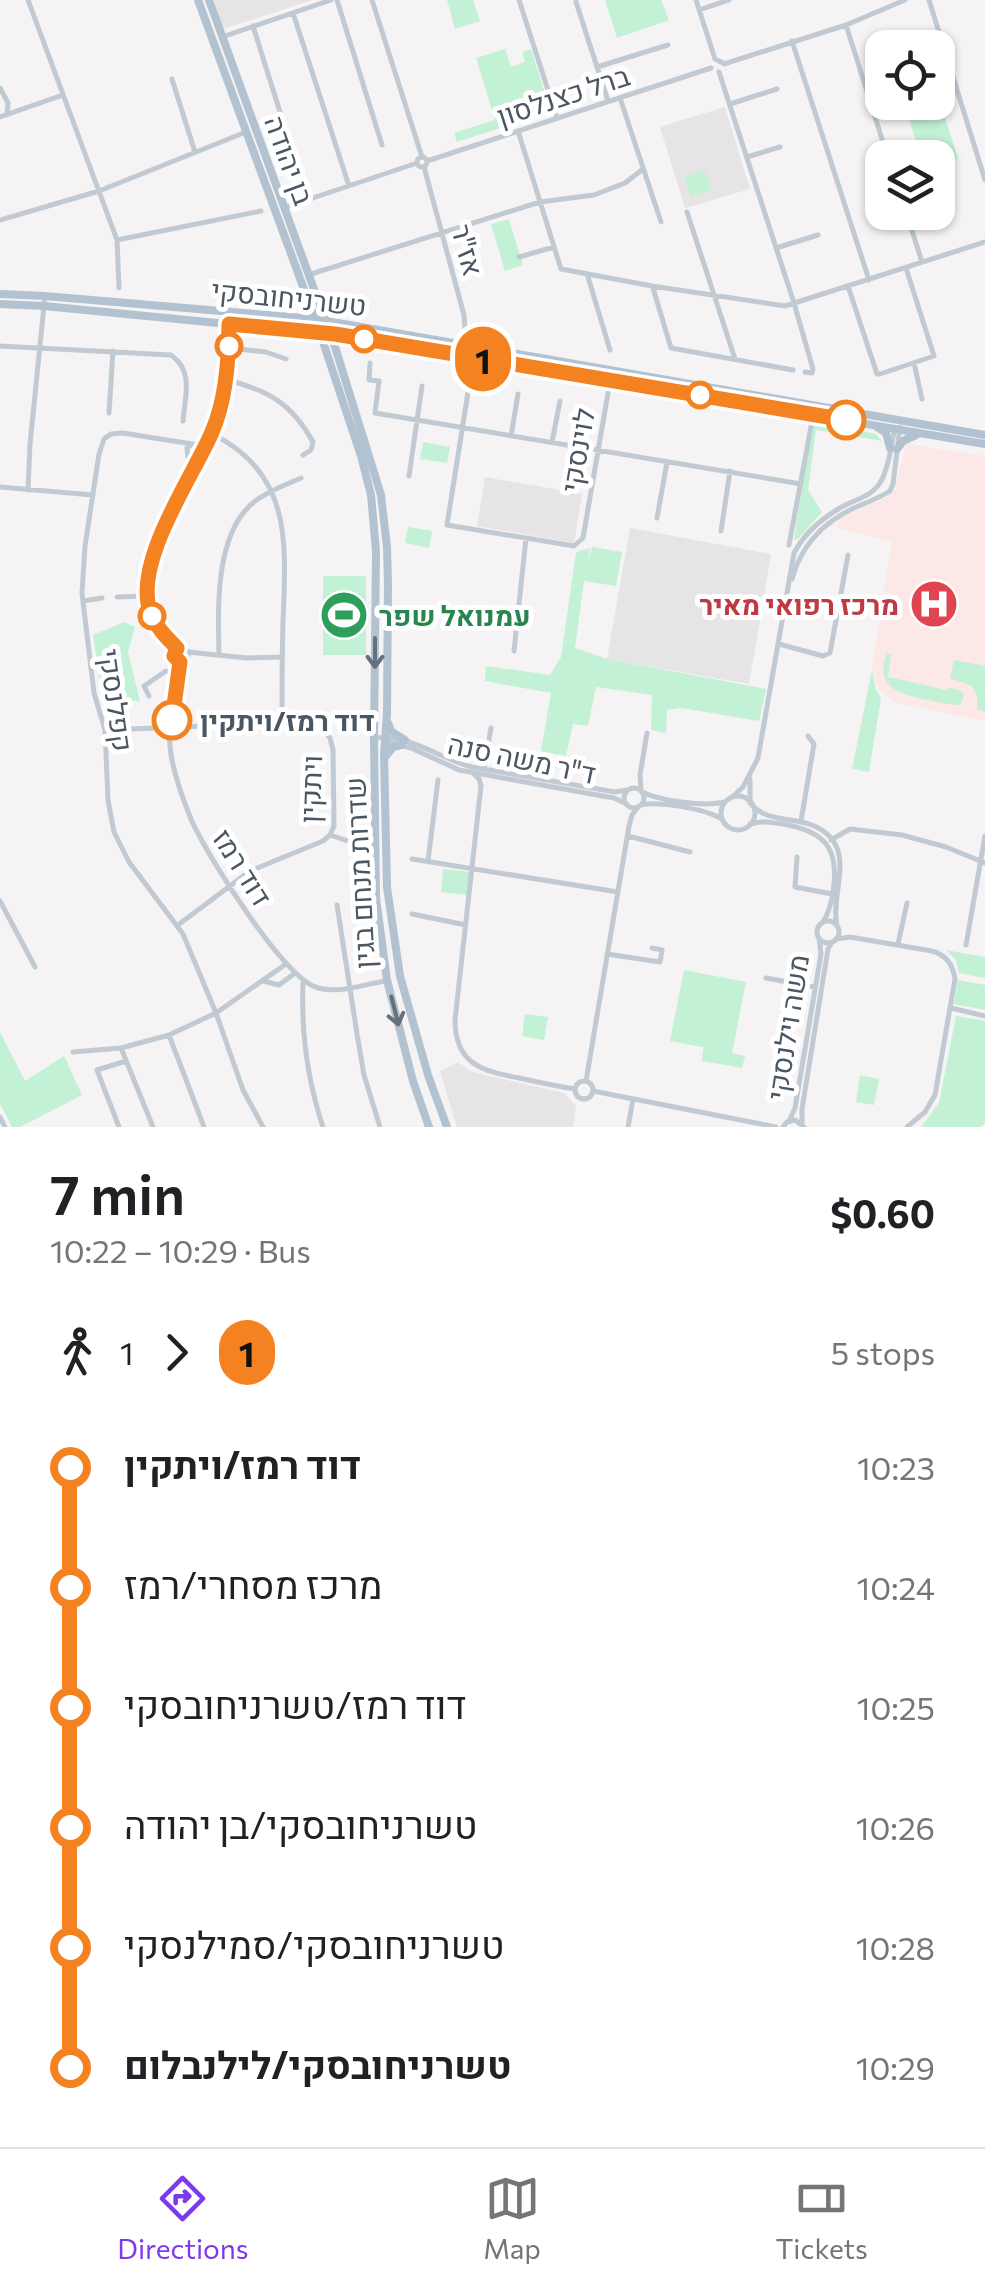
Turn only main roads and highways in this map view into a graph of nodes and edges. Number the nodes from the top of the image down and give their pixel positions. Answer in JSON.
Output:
{"nodes":[{"id":1,"x":198,"y":0,"type":"edge"},
{"id":2,"x":210,"y":0,"type":"edge"},
{"id":3,"x":250,"y":130,"type":"junction"},
{"id":4,"x":279,"y":211,"type":"junction"},
{"id":5,"x":0,"y":294,"type":"edge"},
{"id":6,"x":45,"y":301,"type":"junction"},
{"id":7,"x":0,"y":304,"type":"edge"},
{"id":8,"x":315,"y":306,"type":"junction"},
{"id":9,"x":300,"y":318,"type":"junction"},
{"id":10,"x":320,"y":320,"type":"junction"},
{"id":11,"x":339,"y":324,"type":"junction"},
{"id":12,"x":303,"y":330,"type":"junction"},
{"id":13,"x":325,"y":333,"type":"junction"},
{"id":14,"x":343,"y":336,"type":"junction"},
{"id":15,"x":331,"y":350,"type":"junction"},
{"id":16,"x":611,"y":374,"type":"junction"},
{"id":17,"x":814,"y":410,"type":"junction"},
{"id":18,"x":873,"y":425,"type":"junction"},
{"id":19,"x":898,"y":426,"type":"junction"},
{"id":20,"x":927,"y":434,"type":"junction"},
{"id":21,"x":985,"y":435,"type":"edge"},
{"id":22,"x":985,"y":444,"type":"edge"},
{"id":23,"x":386,"y":716,"type":"junction"},
{"id":24,"x":381,"y":739,"type":"junction"},
{"id":25,"x":384,"y":760,"type":"junction"},
{"id":26,"x":429,"y":1127,"type":"edge"},
{"id":27,"x":447,"y":1127,"type":"edge"}],
"edges":[{"from":1,"to":3,"type":"main road","name":"בן יהודה"},
{"from":2,"to":3,"type":"main road","name":"בן יהודה"},
{"from":3,"to":4,"type":"main road","name":"בן יהודה"},
{"from":4,"to":8,"type":"main road","name":"בן יהודה"},
{"from":4,"to":8,"type":"main road","name":"בן יהודה"},
{"from":5,"to":6,"type":"main road","name":"טשרניחובסקי"},
{"from":6,"to":7,"type":"main road","name":"טשרניחובסקי"},
{"from":6,"to":9,"type":"main road","name":"טשרניחובסקי"},
{"from":6,"to":12,"type":"main road","name":"טשרניחובסקי"},
{"from":8,"to":9,"type":"main road"},
{"from":8,"to":10,"type":"main road","name":"בן יהודה"},
{"from":8,"to":11,"type":"main road"},
{"from":9,"to":10,"type":"main road","name":"טשרניחובסקי"},
{"from":10,"to":11,"type":"main road","name":"טשרניחובסקי"},
{"from":10,"to":13,"type":"main road","name":"שדרות מנחם בגין"},
{"from":11,"to":16,"type":"main road","name":"טשרניחובסקי"},
{"from":12,"to":13,"type":"main road","name":"טשרניחובסקי"},
{"from":12,"to":15,"type":"main road"},
{"from":13,"to":14,"type":"main road","name":"טשרניחובסקי"},
{"from":13,"to":15,"type":"main road","name":"שדרות מנחם בגין"},
{"from":14,"to":15,"type":"main road"},
{"from":14,"to":16,"type":"main road","name":"טשרניחובסקי"},
{"from":15,"to":23,"type":"main road","name":"שדרות מנחם בגין"},
{"from":15,"to":24,"type":"main road","name":"שדרות מנחם בגין","one_way":true},
{"from":16,"to":17,"type":"main road","name":"טשרניחובסקי"},
{"from":17,"to":18,"type":"main road","name":"טשרניחובסקי"},
{"from":17,"to":19,"type":"main road","name":"טשרניחובסקי"},
{"from":18,"to":19,"type":"main road","name":"טשרניחובסקי"},
{"from":18,"to":20,"type":"main road"},
{"from":19,"to":20,"type":"main road","name":"טשרניחובסקי"},
{"from":19,"to":21,"type":"main road","name":"טשרניחובסקי"},
{"from":20,"to":22,"type":"main road","name":"טשרניחובסקי"},
{"from":23,"to":24,"type":"main road","name":"שדרות מנחם בגין"},
{"from":23,"to":25,"type":"main road"},
{"from":24,"to":25,"type":"main road","name":"שדרות מנחם בגין"},
{"from":24,"to":26,"type":"main road","name":"שדרות מנחם בגין","one_way":true},
{"from":25,"to":27,"type":"main road","name":"שדרות מנחם בגין"}]}
